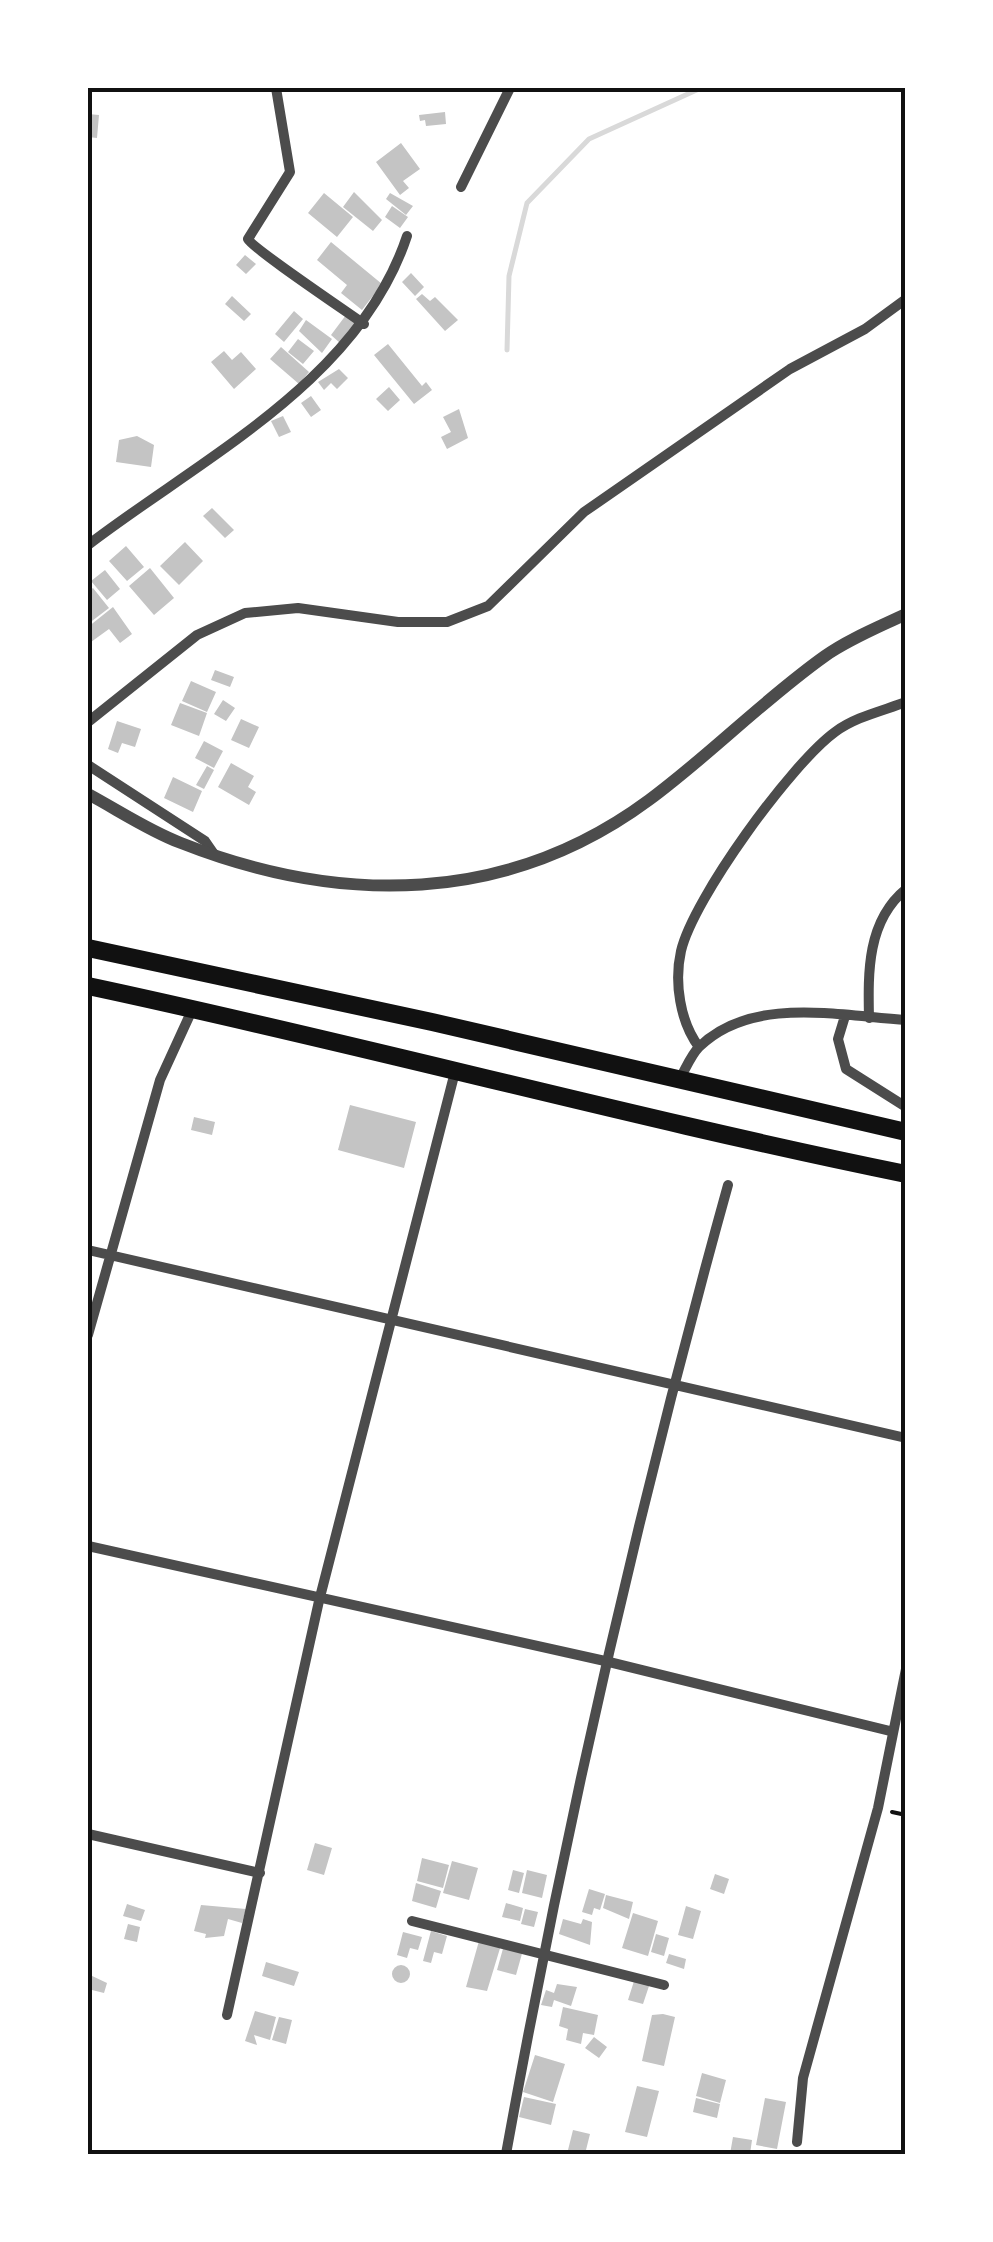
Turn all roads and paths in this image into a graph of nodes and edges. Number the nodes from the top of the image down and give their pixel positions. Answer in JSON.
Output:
{"nodes":[{"id":1,"x":276,"y":88,"type":"edge"},
{"id":2,"x":510,"y":88,"type":"edge"},
{"id":3,"x":461,"y":188,"type":"dead end"},
{"id":4,"x":407,"y":236,"type":"dead end"},
{"id":5,"x":906,"y":298,"type":"edge"},
{"id":6,"x":364,"y":324,"type":"junction"},
{"id":7,"x":88,"y":545,"type":"edge"},
{"id":8,"x":906,"y":614,"type":"edge"},
{"id":9,"x":906,"y":702,"type":"edge"},
{"id":10,"x":88,"y":722,"type":"edge"},
{"id":11,"x":88,"y":765,"type":"edge"},
{"id":12,"x":88,"y":794,"type":"edge"},
{"id":13,"x":214,"y":854,"type":"junction"},
{"id":14,"x":906,"y":890,"type":"edge"},
{"id":15,"x":90,"y":947,"type":"edge"},
{"id":16,"x":88,"y":986,"type":"edge"},
{"id":17,"x":193,"y":1008,"type":"junction"},
{"id":18,"x":846,"y":1016,"type":"junction"},
{"id":19,"x":870,"y":1018,"type":"junction"},
{"id":20,"x":906,"y":1020,"type":"edge"},
{"id":21,"x":699,"y":1047,"type":"junction"},
{"id":22,"x":456,"y":1068,"type":"junction"},
{"id":23,"x":678,"y":1082,"type":"junction"},
{"id":24,"x":906,"y":1107,"type":"edge"},
{"id":25,"x":906,"y":1132,"type":"edge"},
{"id":26,"x":906,"y":1174,"type":"edge"},
{"id":27,"x":728,"y":1185,"type":"dead end"},
{"id":28,"x":88,"y":1250,"type":"edge"},
{"id":29,"x":108,"y":1255,"type":"junction"},
{"id":30,"x":389,"y":1317,"type":"junction"},
{"id":31,"x":88,"y":1335,"type":"edge"},
{"id":32,"x":672,"y":1386,"type":"junction"},
{"id":33,"x":906,"y":1438,"type":"edge"},
{"id":34,"x":88,"y":1546,"type":"edge"},
{"id":35,"x":320,"y":1601,"type":"junction"},
{"id":36,"x":605,"y":1661,"type":"junction"},
{"id":37,"x":906,"y":1669,"type":"edge"},
{"id":38,"x":890,"y":1731,"type":"junction"},
{"id":39,"x":88,"y":1834,"type":"edge"},
{"id":40,"x":260,"y":1874,"type":"junction"},
{"id":41,"x":412,"y":1921,"type":"dead end"},
{"id":42,"x":542,"y":1954,"type":"junction"},
{"id":43,"x":664,"y":1985,"type":"dead end"},
{"id":44,"x":227,"y":2015,"type":"dead end"},
{"id":45,"x":797,"y":2142,"type":"dead end"},
{"id":46,"x":506,"y":2154,"type":"edge"}],
"edges":[{"from":1,"to":6,"type":"street"},
{"from":2,"to":3,"type":"street"},
{"from":4,"to":6,"type":"street"},
{"from":5,"to":10,"type":"street"},
{"from":6,"to":7,"type":"street"},
{"from":8,"to":13,"type":"street"},
{"from":9,"to":21,"type":"street"},
{"from":11,"to":13,"type":"street"},
{"from":12,"to":13,"type":"street"},
{"from":14,"to":19,"type":"street"},
{"from":15,"to":23,"type":"highway"},
{"from":16,"to":17,"type":"highway"},
{"from":17,"to":22,"type":"highway"},
{"from":17,"to":29,"type":"street"},
{"from":18,"to":19,"type":"street"},
{"from":18,"to":21,"type":"street"},
{"from":18,"to":24,"type":"street"},
{"from":19,"to":20,"type":"street"},
{"from":21,"to":23,"type":"street"},
{"from":22,"to":26,"type":"highway"},
{"from":22,"to":30,"type":"street"},
{"from":23,"to":25,"type":"highway"},
{"from":27,"to":32,"type":"street"},
{"from":28,"to":29,"type":"street"},
{"from":29,"to":30,"type":"street"},
{"from":29,"to":31,"type":"street"},
{"from":30,"to":32,"type":"street"},
{"from":30,"to":35,"type":"street"},
{"from":32,"to":33,"type":"street"},
{"from":32,"to":36,"type":"street"},
{"from":34,"to":35,"type":"street"},
{"from":35,"to":36,"type":"street"},
{"from":35,"to":40,"type":"street"},
{"from":36,"to":38,"type":"street"},
{"from":36,"to":42,"type":"street"},
{"from":37,"to":38,"type":"street"},
{"from":38,"to":45,"type":"street"},
{"from":39,"to":40,"type":"street"},
{"from":40,"to":44,"type":"street"},
{"from":41,"to":42,"type":"street"},
{"from":42,"to":43,"type":"street"},
{"from":42,"to":46,"type":"street"}]}
